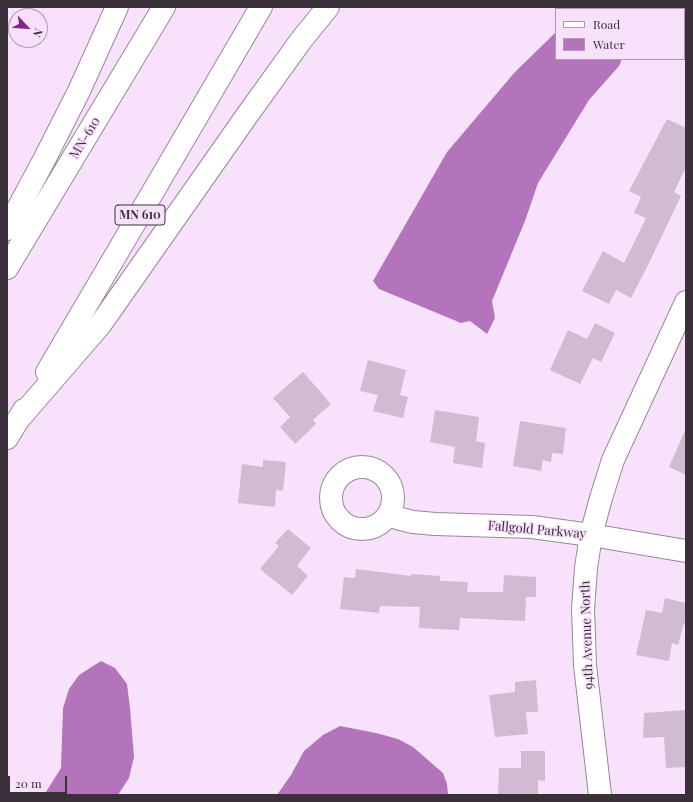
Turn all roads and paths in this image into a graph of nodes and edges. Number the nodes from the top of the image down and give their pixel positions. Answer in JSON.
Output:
{"nodes":[{"id":1,"x":117,"y":7,"type":"edge"},
{"id":2,"x":164,"y":7,"type":"edge"},
{"id":3,"x":261,"y":7,"type":"edge"},
{"id":4,"x":328,"y":7,"type":"edge"},
{"id":5,"x":7,"y":229,"type":"edge"},
{"id":6,"x":7,"y":268,"type":"edge"},
{"id":7,"x":686,"y":302,"type":"edge"},
{"id":8,"x":12,"y":430,"type":"edge"},
{"id":9,"x":389,"y":514,"type":"dead end"},
{"id":10,"x":591,"y":535,"type":"junction"},
{"id":11,"x":686,"y":551,"type":"edge"},
{"id":12,"x":600,"y":795,"type":"edge"}],
"edges":[{"from":1,"to":5,"type":"main road"},
{"from":2,"to":6,"type":"main road","name":"MN-610"},
{"from":3,"to":8,"type":"main road","number":"MN 610"},
{"from":4,"to":8,"type":"main road"},
{"from":7,"to":10,"type":"main road","name":"94th Avenue North"},
{"from":9,"to":10,"type":"main road","name":"Fallgold Parkway"},
{"from":10,"to":11,"type":"main road","name":"Fallgold Parkway"},
{"from":10,"to":12,"type":"main road","name":"94th Avenue North"}]}
